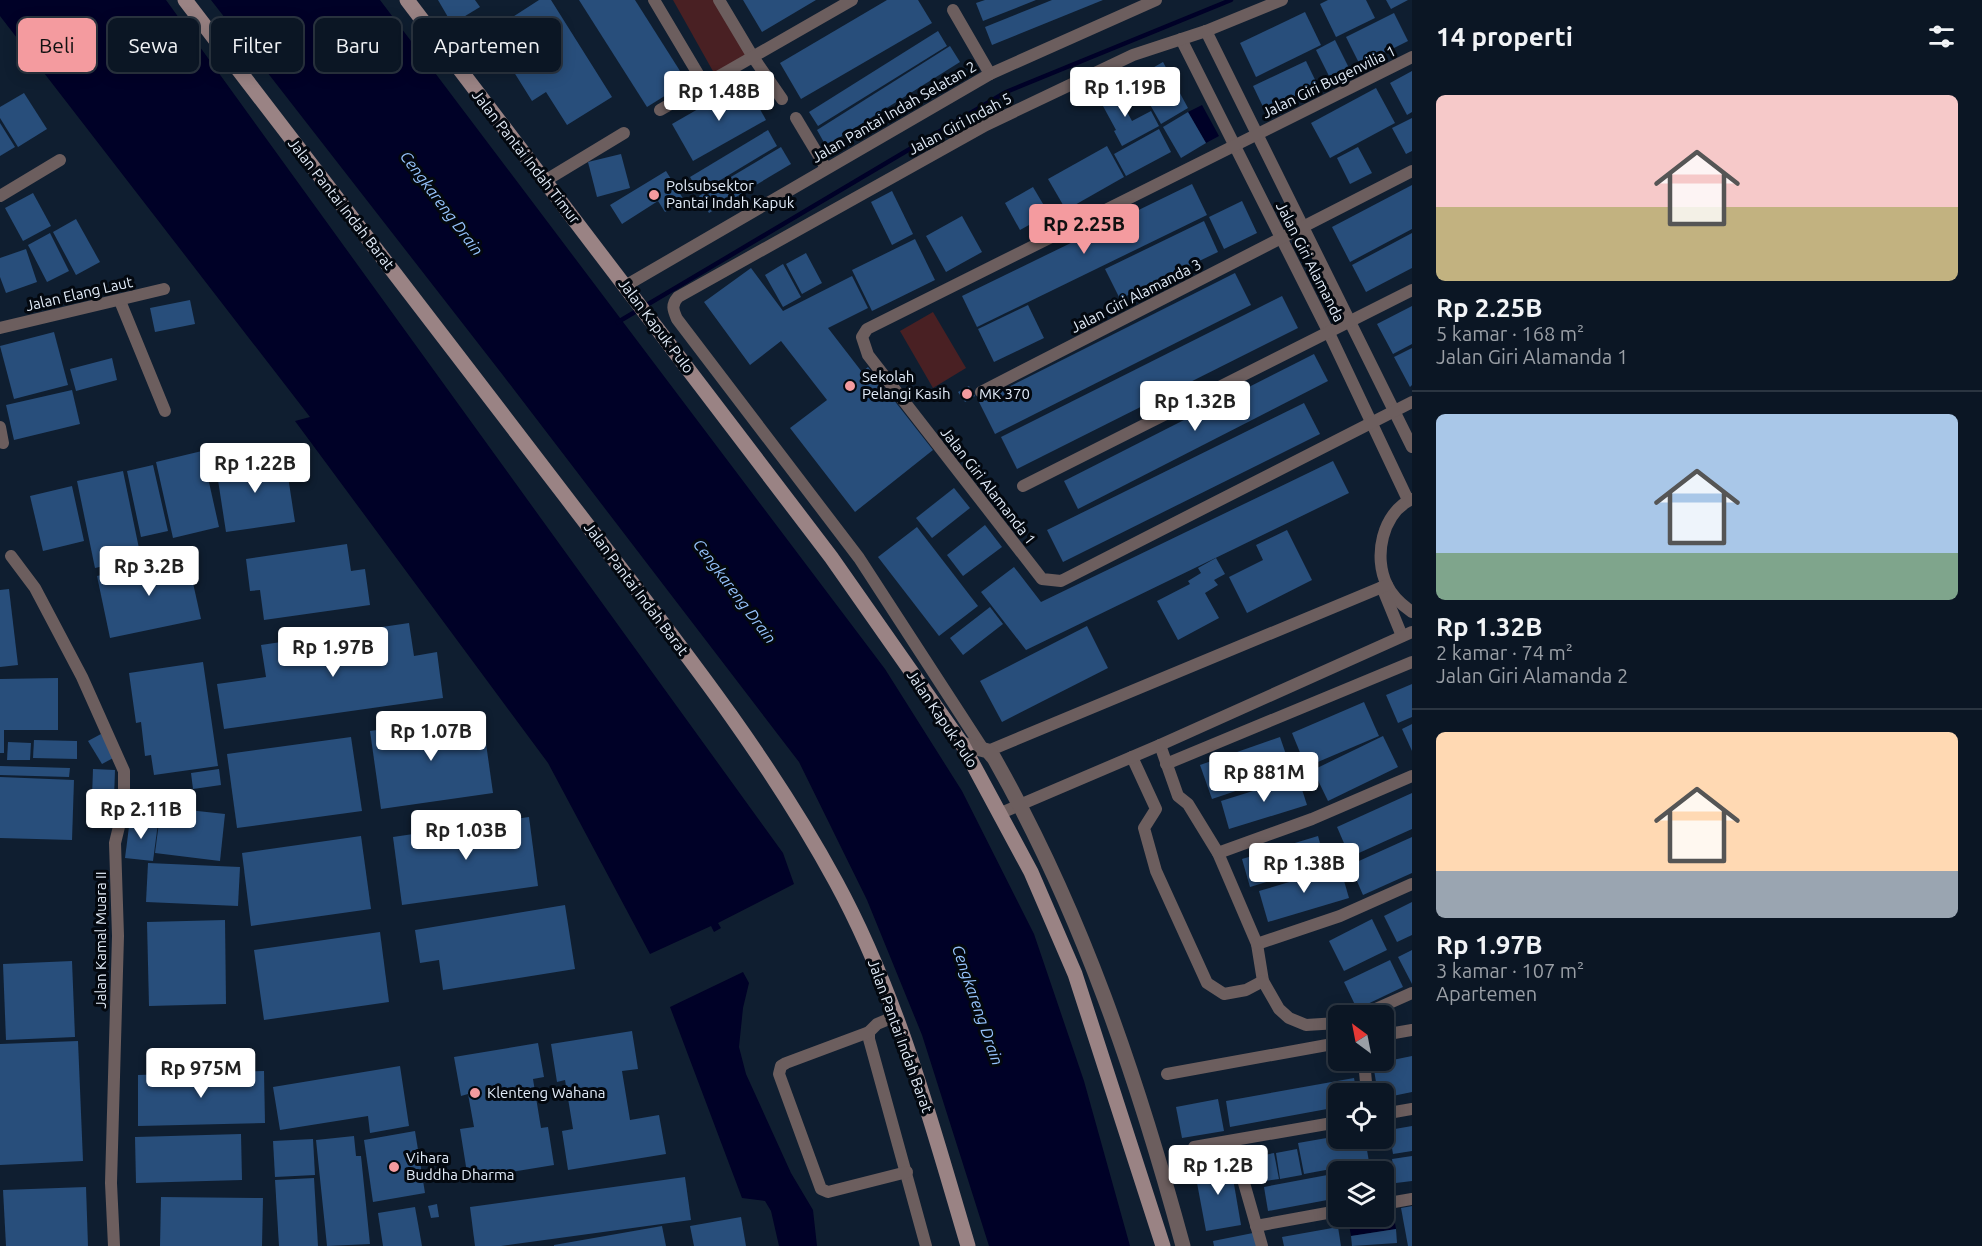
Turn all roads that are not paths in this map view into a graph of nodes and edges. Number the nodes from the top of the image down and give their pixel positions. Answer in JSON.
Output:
{"nodes":[{"id":1,"x":185,"y":0,"type":"edge"},
{"id":2,"x":407,"y":0,"type":"edge"},
{"id":3,"x":654,"y":0,"type":"edge"},
{"id":4,"x":719,"y":0,"type":"edge"},
{"id":5,"x":852,"y":0,"type":"edge"},
{"id":6,"x":1156,"y":0,"type":"edge"},
{"id":7,"x":1282,"y":0,"type":"edge"},
{"id":8,"x":953,"y":10,"type":"dead end"},
{"id":9,"x":1206,"y":31,"type":"junction"},
{"id":10,"x":1181,"y":39,"type":"junction"},
{"id":11,"x":753,"y":57,"type":"junction"},
{"id":12,"x":1412,"y":57,"type":"edge"},
{"id":13,"x":990,"y":74,"type":"junction"},
{"id":14,"x":704,"y":84,"type":"junction"},
{"id":15,"x":782,"y":99,"type":"dead end"},
{"id":16,"x":660,"y":110,"type":"dead end"},
{"id":17,"x":796,"y":118,"type":"dead end"},
{"id":18,"x":624,"y":133,"type":"dead end"},
{"id":19,"x":1259,"y":133,"type":"junction"},
{"id":20,"x":1236,"y":144,"type":"junction"},
{"id":21,"x":60,"y":160,"type":"dead end"},
{"id":22,"x":826,"y":168,"type":"junction"},
{"id":23,"x":1412,"y":171,"type":"edge"},
{"id":24,"x":543,"y":182,"type":"junction"},
{"id":25,"x":0,"y":196,"type":"edge"},
{"id":26,"x":1305,"y":226,"type":"junction"},
{"id":27,"x":1281,"y":238,"type":"junction"},
{"id":28,"x":603,"y":256,"type":"joint"},
{"id":29,"x":625,"y":285,"type":"junction"},
{"id":30,"x":164,"y":289,"type":"dead end"},
{"id":31,"x":1412,"y":290,"type":"edge"},
{"id":32,"x":120,"y":301,"type":"junction"},
{"id":33,"x":1352,"y":321,"type":"junction"},
{"id":34,"x":0,"y":328,"type":"edge"},
{"id":35,"x":1329,"y":333,"type":"junction"},
{"id":36,"x":981,"y":392,"type":"dead end"},
{"id":37,"x":1412,"y":402,"type":"edge"},
{"id":38,"x":1395,"y":410,"type":"junction"},
{"id":39,"x":165,"y":411,"type":"dead end"},
{"id":40,"x":1372,"y":423,"type":"junction"},
{"id":41,"x":0,"y":428,"type":"edge"},
{"id":42,"x":3,"y":443,"type":"dead end"},
{"id":43,"x":1412,"y":447,"type":"edge"},
{"id":44,"x":1023,"y":486,"type":"dead end"},
{"id":45,"x":1410,"y":500,"type":"edge"},
{"id":46,"x":11,"y":556,"type":"dead end"},
{"id":47,"x":1384,"y":586,"type":"junction"},
{"id":48,"x":1412,"y":612,"type":"edge"},
{"id":49,"x":1407,"y":634,"type":"edge"},
{"id":50,"x":1412,"y":662,"type":"edge"},
{"id":51,"x":962,"y":744,"type":"junction"},
{"id":52,"x":1160,"y":745,"type":"junction"},
{"id":53,"x":986,"y":750,"type":"junction"},
{"id":54,"x":1132,"y":757,"type":"junction"},
{"id":55,"x":1166,"y":764,"type":"junction"},
{"id":56,"x":1412,"y":776,"type":"edge"},
{"id":57,"x":1021,"y":805,"type":"junction"},
{"id":58,"x":1001,"y":813,"type":"junction"},
{"id":59,"x":1218,"y":853,"type":"junction"},
{"id":60,"x":1412,"y":884,"type":"edge"},
{"id":61,"x":1257,"y":944,"type":"junction"},
{"id":62,"x":1263,"y":981,"type":"junction"},
{"id":63,"x":1412,"y":993,"type":"edge"},
{"id":64,"x":1385,"y":1005,"type":"edge"},
{"id":65,"x":896,"y":1016,"type":"junction"},
{"id":66,"x":1328,"y":1024,"type":"edge"},
{"id":67,"x":1412,"y":1030,"type":"edge"},
{"id":68,"x":869,"y":1032,"type":"junction"},
{"id":69,"x":1394,"y":1033,"type":"edge"},
{"id":70,"x":1328,"y":1045,"type":"edge"},
{"id":71,"x":1167,"y":1074,"type":"dead end"},
{"id":72,"x":1412,"y":1110,"type":"edge"},
{"id":73,"x":1394,"y":1112,"type":"edge"},
{"id":74,"x":1328,"y":1124,"type":"edge"},
{"id":75,"x":1232,"y":1141,"type":"junction"},
{"id":76,"x":1194,"y":1147,"type":"dead end"},
{"id":77,"x":907,"y":1172,"type":"junction"},
{"id":78,"x":1412,"y":1198,"type":"edge"},
{"id":79,"x":1394,"y":1202,"type":"edge"},
{"id":80,"x":1328,"y":1213,"type":"edge"},
{"id":81,"x":1256,"y":1226,"type":"junction"},
{"id":82,"x":114,"y":1246,"type":"edge"},
{"id":83,"x":926,"y":1246,"type":"edge"},
{"id":84,"x":968,"y":1246,"type":"edge"},
{"id":85,"x":1162,"y":1246,"type":"edge"},
{"id":86,"x":1183,"y":1246,"type":"edge"},
{"id":87,"x":1262,"y":1246,"type":"edge"}],
"edges":[{"from":1,"to":65,"type":"main road","name":"Jalan Pantai Indah Barat"},
{"from":2,"to":24,"type":"main road","name":"Jalan Pantai Indah Timur"},
{"from":3,"to":14,"type":"street"},
{"from":4,"to":11,"type":"street"},
{"from":5,"to":11,"type":"street"},
{"from":6,"to":13,"type":"street","name":"Jalan Pantai Indah Selatan 2"},
{"from":7,"to":9,"type":"street","name":"Jalan Giri Indah 5"},
{"from":8,"to":13,"type":"street"},
{"from":9,"to":10,"type":"street","name":"Jalan Giri Indah 5"},
{"from":9,"to":19,"type":"street","name":"Jalan Giri Alamanda"},
{"from":10,"to":20,"type":"street","name":"Jalan Giri Alamanda"},
{"from":10,"to":53,"type":"street","name":"Jalan Giri Indah 5"},
{"from":11,"to":14,"type":"street"},
{"from":11,"to":15,"type":"street"},
{"from":12,"to":19,"type":"street","name":"Jalan Giri Bugenvilia 1"},
{"from":13,"to":22,"type":"street","name":"Jalan Pantai Indah Selatan 2"},
{"from":14,"to":16,"type":"street"},
{"from":17,"to":22,"type":"street"},
{"from":18,"to":24,"type":"street"},
{"from":19,"to":20,"type":"street","name":"Jalan Giri Alamanda 1"},
{"from":19,"to":26,"type":"street","name":"Jalan Giri Alamanda"},
{"from":20,"to":27,"type":"street","name":"Jalan Giri Alamanda"},
{"from":20,"to":40,"type":"street","name":"Jalan Giri Alamanda 1"},
{"from":21,"to":25,"type":"street"},
{"from":22,"to":29,"type":"street","name":"Jalan Pantai Indah Selatan 2"},
{"from":23,"to":26,"type":"street","name":"Jalan Giri Alamanda 3"},
{"from":24,"to":28,"type":"main road","name":"Jalan Pantai Indah Timur"},
{"from":26,"to":27,"type":"street","name":"Jalan Giri Alamanda 3"},
{"from":26,"to":33,"type":"street","name":"Jalan Giri Alamanda"},
{"from":27,"to":35,"type":"street","name":"Jalan Giri Alamanda"},
{"from":27,"to":36,"type":"street","name":"Jalan Giri Alamanda 3"},
{"from":28,"to":29,"type":"main road","name":"Jalan Kapuk Pulo"},
{"from":29,"to":51,"type":"main road","name":"Jalan Kapuk Pulo"},
{"from":30,"to":32,"type":"street","name":"Jalan Elang Laut"},
{"from":31,"to":33,"type":"street"},
{"from":32,"to":34,"type":"street","name":"Jalan Elang Laut"},
{"from":32,"to":39,"type":"street"},
{"from":33,"to":35,"type":"street"},
{"from":33,"to":38,"type":"street","name":"Jalan Giri Alamanda"},
{"from":35,"to":40,"type":"street","name":"Jalan Giri Alamanda"},
{"from":35,"to":44,"type":"street"},
{"from":37,"to":38,"type":"street"},
{"from":38,"to":40,"type":"street","name":"Jalan Giri Alamanda 1"},
{"from":38,"to":43,"type":"street","name":"Jalan Giri Alamanda"},
{"from":40,"to":45,"type":"street","name":"Jalan Giri Alamanda"},
{"from":41,"to":42,"type":"street"},
{"from":45,"to":47,"type":"street"},
{"from":46,"to":82,"type":"street","name":"Jalan Kamal Muara II"},
{"from":47,"to":48,"type":"street"},
{"from":47,"to":49,"type":"street"},
{"from":47,"to":53,"type":"street"},
{"from":49,"to":52,"type":"street"},
{"from":50,"to":55,"type":"street"},
{"from":51,"to":53,"type":"street"},
{"from":51,"to":58,"type":"main road","name":"Jalan Kapuk Pulo"},
{"from":52,"to":54,"type":"street"},
{"from":52,"to":55,"type":"street"},
{"from":53,"to":57,"type":"street"},
{"from":54,"to":57,"type":"street"},
{"from":54,"to":62,"type":"street"},
{"from":55,"to":59,"type":"street"},
{"from":56,"to":59,"type":"street"},
{"from":57,"to":58,"type":"street"},
{"from":57,"to":86,"type":"street"},
{"from":58,"to":85,"type":"main road","name":"Jalan Kapuk Pulo"},
{"from":59,"to":61,"type":"street"},
{"from":60,"to":61,"type":"street"},
{"from":61,"to":62,"type":"street"},
{"from":62,"to":66,"type":"street"},
{"from":63,"to":64,"type":"street"},
{"from":65,"to":68,"type":"street"},
{"from":65,"to":84,"type":"main road","name":"Jalan Pantai Indah Barat"},
{"from":67,"to":69,"type":"street"},
{"from":68,"to":77,"type":"street"},
{"from":68,"to":77,"type":"street"},
{"from":70,"to":71,"type":"street"},
{"from":72,"to":73,"type":"street"},
{"from":74,"to":75,"type":"street"},
{"from":75,"to":76,"type":"street"},
{"from":75,"to":81,"type":"street"},
{"from":77,"to":83,"type":"street"},
{"from":78,"to":79,"type":"street"},
{"from":80,"to":81,"type":"street"},
{"from":81,"to":87,"type":"street"}]}
